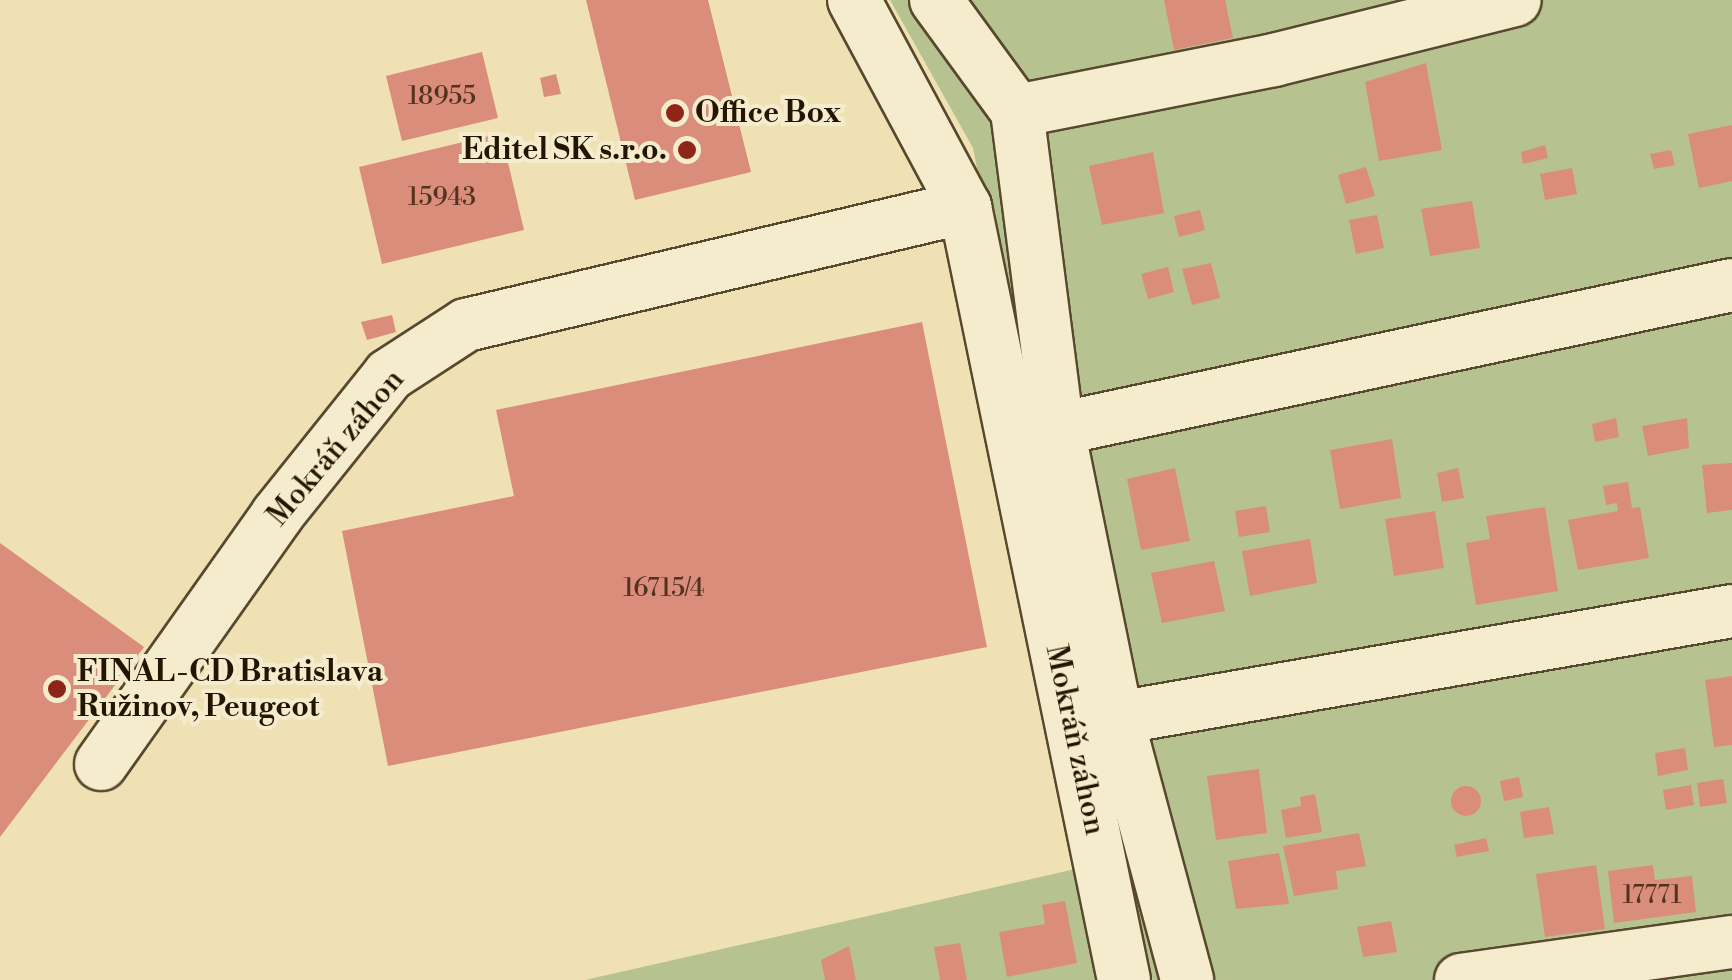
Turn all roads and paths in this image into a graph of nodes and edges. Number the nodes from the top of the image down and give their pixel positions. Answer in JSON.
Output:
{"nodes":[{"id":1,"x":854,"y":0,"type":"edge"},
{"id":2,"x":936,"y":0,"type":"edge"},
{"id":3,"x":1515,"y":0,"type":"edge"},
{"id":4,"x":1016,"y":111,"type":"junction"},
{"id":5,"x":965,"y":207,"type":"junction"},
{"id":6,"x":1732,"y":285,"type":"edge"},
{"id":7,"x":1058,"y":429,"type":"junction"},
{"id":8,"x":1732,"y":611,"type":"edge"},
{"id":9,"x":1117,"y":718,"type":"junction"},
{"id":10,"x":101,"y":764,"type":"dead end"},
{"id":11,"x":1732,"y":942,"type":"edge"},
{"id":12,"x":1186,"y":979,"type":"edge"},
{"id":13,"x":1124,"y":980,"type":"edge"},
{"id":14,"x":1462,"y":980,"type":"edge"}],
"edges":[{"from":1,"to":5,"type":"street","name":"Mokráň záhon"},
{"from":2,"to":4,"type":"street"},
{"from":3,"to":4,"type":"street"},
{"from":4,"to":7,"type":"street"},
{"from":5,"to":10,"type":"street","name":"Mokráň záhon"},
{"from":5,"to":13,"type":"street","name":"Mokráň záhon"},
{"from":6,"to":7,"type":"street"},
{"from":7,"to":9,"type":"street"},
{"from":8,"to":9,"type":"street"},
{"from":9,"to":12,"type":"street"},
{"from":11,"to":14,"type":"street"}]}
